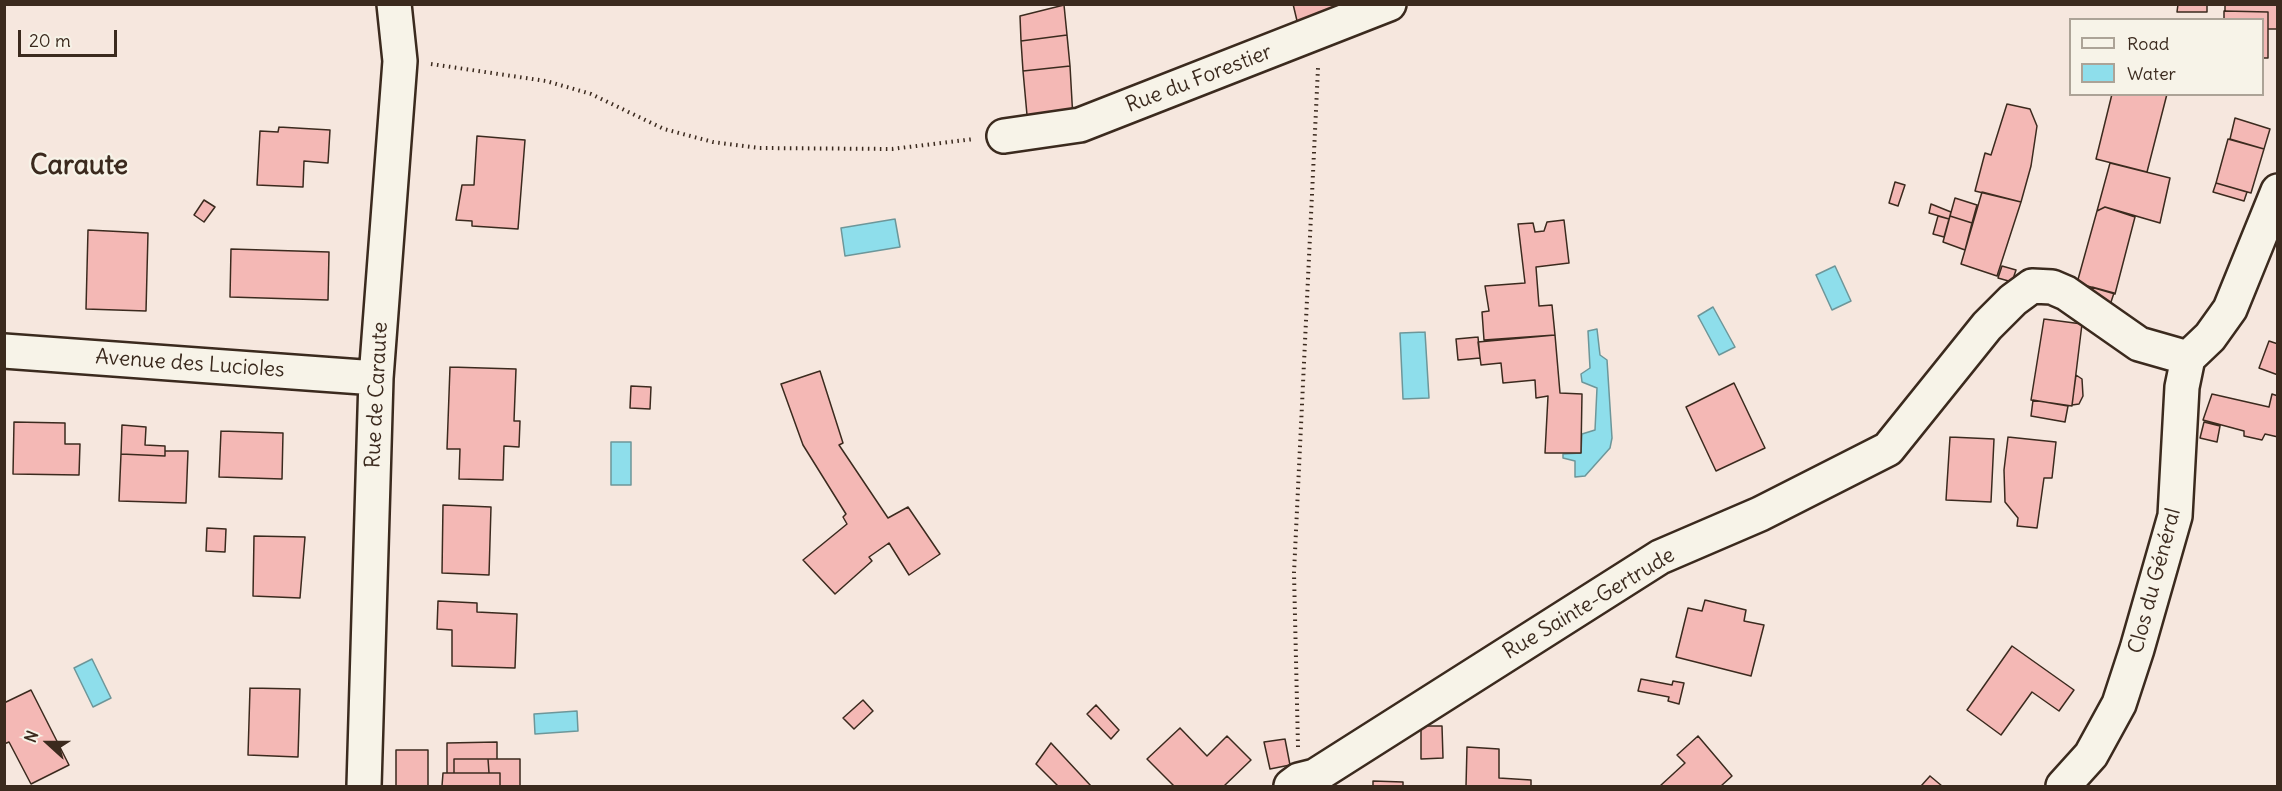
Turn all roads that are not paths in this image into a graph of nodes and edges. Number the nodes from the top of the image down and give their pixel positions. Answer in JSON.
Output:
{"nodes":[{"id":1,"x":394,"y":4,"type":"edge"},
{"id":2,"x":1389,"y":4,"type":"edge"},
{"id":3,"x":1004,"y":136,"type":"road end"},
{"id":4,"x":2277,"y":191,"type":"edge"},
{"id":5,"x":4,"y":351,"type":"edge"},
{"id":6,"x":2188,"y":358,"type":"junction"},
{"id":7,"x":376,"y":378,"type":"junction"},
{"id":8,"x":1295,"y":783,"type":"edge"},
{"id":9,"x":364,"y":786,"type":"edge"},
{"id":10,"x":2063,"y":786,"type":"edge"}],
"edges":[{"from":1,"to":7,"type":"street","name":"Rue de Caraute"},
{"from":2,"to":3,"type":"street","name":"Rue du Forestier"},
{"from":4,"to":6,"type":"street"},
{"from":5,"to":7,"type":"street","name":"Avenue des Lucioles"},
{"from":6,"to":8,"type":"street","name":"Rue Sainte-Gertrude"},
{"from":6,"to":10,"type":"street","name":"Clos du Général"},
{"from":7,"to":9,"type":"street","name":"Rue de Caraute"}]}
